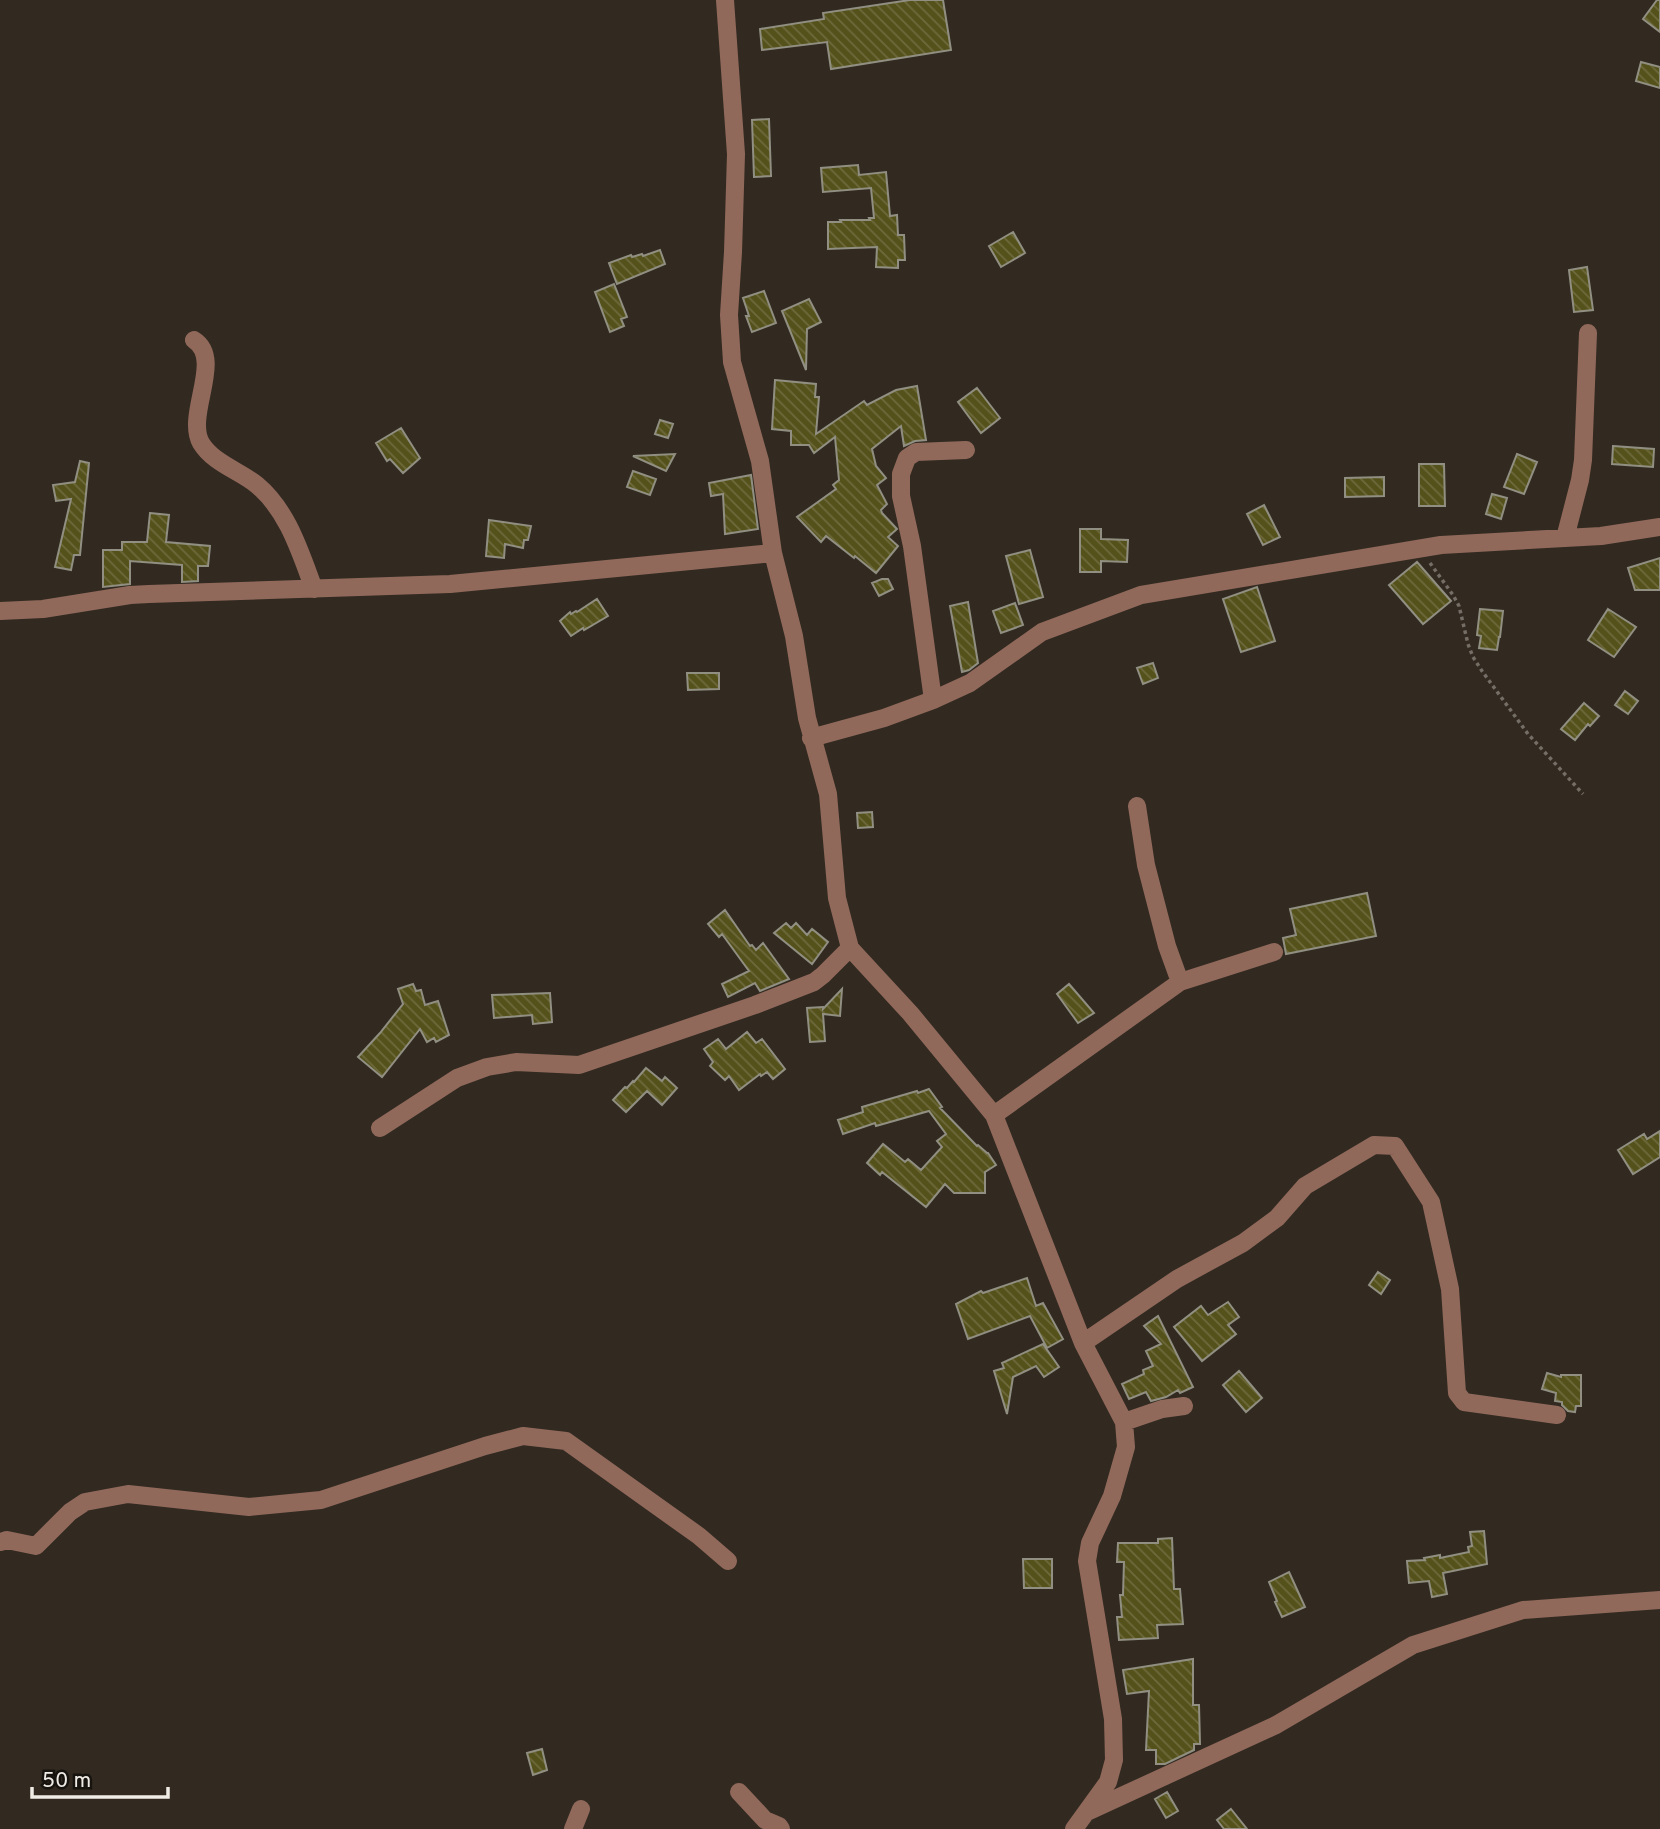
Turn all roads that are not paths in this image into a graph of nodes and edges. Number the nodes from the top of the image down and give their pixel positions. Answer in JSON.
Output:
{"nodes":[{"id":1,"x":725,"y":0,"type":"edge"},
{"id":2,"x":1588,"y":333,"type":"dead end"},
{"id":3,"x":194,"y":340,"type":"dead end"},
{"id":4,"x":966,"y":450,"type":"dead end"},
{"id":5,"x":1660,"y":527,"type":"edge"},
{"id":6,"x":1565,"y":538,"type":"junction"},
{"id":7,"x":773,"y":553,"type":"junction"},
{"id":8,"x":314,"y":589,"type":"junction"},
{"id":9,"x":0,"y":611,"type":"edge"},
{"id":10,"x":933,"y":700,"type":"junction"},
{"id":11,"x":811,"y":738,"type":"junction"},
{"id":12,"x":1137,"y":806,"type":"dead end"},
{"id":13,"x":850,"y":948,"type":"junction"},
{"id":14,"x":1274,"y":952,"type":"dead end"},
{"id":15,"x":1180,"y":982,"type":"junction"},
{"id":16,"x":995,"y":1115,"type":"junction"},
{"id":17,"x":380,"y":1128,"type":"dead end"},
{"id":18,"x":1083,"y":1343,"type":"junction"},
{"id":19,"x":1184,"y":1406,"type":"dead end"},
{"id":20,"x":1556,"y":1415,"type":"dead end"},
{"id":21,"x":1124,"y":1422,"type":"junction"},
{"id":22,"x":0,"y":1542,"type":"edge"},
{"id":23,"x":728,"y":1562,"type":"dead end"},
{"id":24,"x":1660,"y":1600,"type":"edge"},
{"id":25,"x":739,"y":1792,"type":"dead end"},
{"id":26,"x":581,"y":1809,"type":"dead end"},
{"id":27,"x":1086,"y":1812,"type":"junction"},
{"id":28,"x":573,"y":1829,"type":"edge"},
{"id":29,"x":781,"y":1829,"type":"edge"},
{"id":30,"x":1074,"y":1829,"type":"edge"}],
"edges":[{"from":1,"to":7,"type":"street"},
{"from":2,"to":6,"type":"street"},
{"from":3,"to":8,"type":"street"},
{"from":4,"to":10,"type":"street"},
{"from":5,"to":6,"type":"street"},
{"from":6,"to":10,"type":"street"},
{"from":7,"to":8,"type":"street"},
{"from":7,"to":11,"type":"street"},
{"from":8,"to":9,"type":"street"},
{"from":10,"to":11,"type":"street"},
{"from":11,"to":13,"type":"street"},
{"from":12,"to":15,"type":"street"},
{"from":13,"to":16,"type":"street"},
{"from":13,"to":17,"type":"street"},
{"from":14,"to":15,"type":"street"},
{"from":15,"to":16,"type":"street"},
{"from":16,"to":18,"type":"street"},
{"from":18,"to":20,"type":"street"},
{"from":18,"to":21,"type":"street"},
{"from":19,"to":21,"type":"street"},
{"from":21,"to":27,"type":"street"},
{"from":22,"to":23,"type":"street"},
{"from":24,"to":27,"type":"street"},
{"from":25,"to":29,"type":"street"},
{"from":26,"to":28,"type":"street"},
{"from":27,"to":30,"type":"street"}]}
